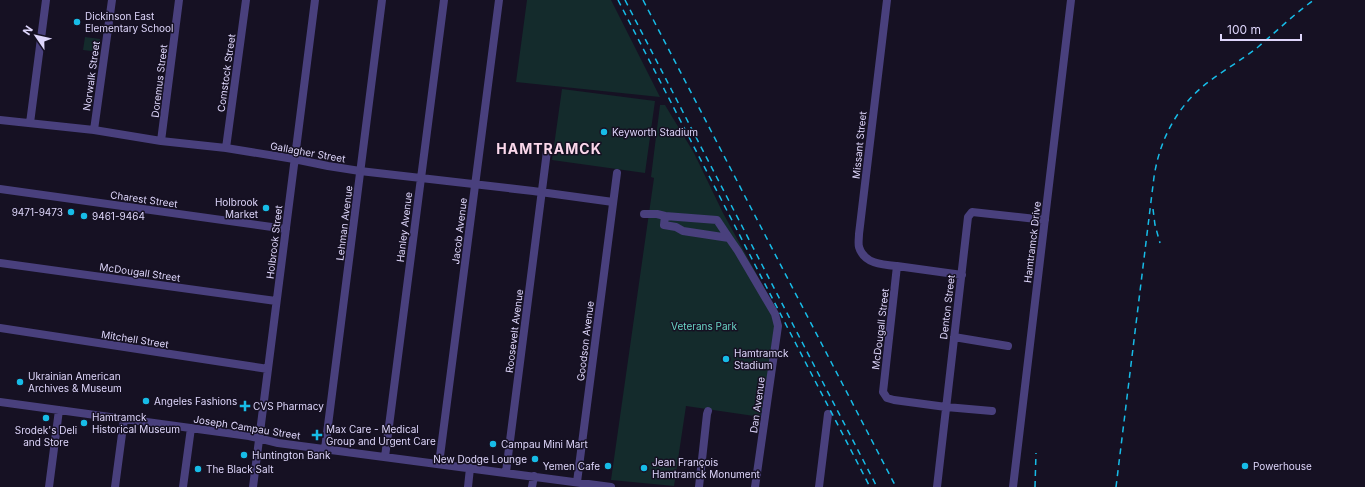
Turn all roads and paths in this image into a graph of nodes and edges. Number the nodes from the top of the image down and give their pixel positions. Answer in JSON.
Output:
{"nodes":[{"id":1,"x":46,"y":0,"type":"edge"},
{"id":2,"x":112,"y":0,"type":"edge"},
{"id":3,"x":179,"y":0,"type":"edge"},
{"id":4,"x":246,"y":0,"type":"edge"},
{"id":5,"x":315,"y":0,"type":"edge"},
{"id":6,"x":382,"y":0,"type":"edge"},
{"id":7,"x":444,"y":0,"type":"edge"},
{"id":8,"x":499,"y":0,"type":"edge"},
{"id":9,"x":887,"y":0,"type":"edge"},
{"id":10,"x":1071,"y":0,"type":"edge"},
{"id":11,"x":0,"y":120,"type":"edge"},
{"id":12,"x":30,"y":123,"type":"junction"},
{"id":13,"x":94,"y":130,"type":"junction"},
{"id":14,"x":161,"y":142,"type":"junction"},
{"id":15,"x":226,"y":148,"type":"junction"},
{"id":16,"x":547,"y":152,"type":"dead end"},
{"id":17,"x":294,"y":159,"type":"junction"},
{"id":18,"x":360,"y":171,"type":"junction"},
{"id":19,"x":617,"y":173,"type":"dead end"},
{"id":20,"x":421,"y":179,"type":"junction"},
{"id":21,"x":474,"y":185,"type":"junction"},
{"id":22,"x":0,"y":189,"type":"edge"},
{"id":23,"x":542,"y":192,"type":"junction"},
{"id":24,"x":613,"y":202,"type":"junction"},
{"id":25,"x":644,"y":214,"type":"dead end"},
{"id":26,"x":666,"y":216,"type":"junction"},
{"id":27,"x":1045,"y":220,"type":"junction"},
{"id":28,"x":286,"y":230,"type":"junction"},
{"id":29,"x":729,"y":238,"type":"junction"},
{"id":30,"x":0,"y":262,"type":"edge"},
{"id":31,"x":897,"y":266,"type":"junction"},
{"id":32,"x":962,"y":275,"type":"junction"},
{"id":33,"x":276,"y":301,"type":"junction"},
{"id":34,"x":0,"y":328,"type":"edge"},
{"id":35,"x":954,"y":337,"type":"junction"},
{"id":36,"x":1008,"y":346,"type":"dead end"},
{"id":37,"x":268,"y":369,"type":"junction"},
{"id":38,"x":0,"y":402,"type":"edge"},
{"id":39,"x":946,"y":407,"type":"junction"},
{"id":40,"x":59,"y":410,"type":"junction"},
{"id":41,"x":992,"y":411,"type":"dead end"},
{"id":42,"x":708,"y":412,"type":"dead end"},
{"id":43,"x":828,"y":414,"type":"dead end"},
{"id":44,"x":124,"y":419,"type":"junction"},
{"id":45,"x":191,"y":428,"type":"junction"},
{"id":46,"x":259,"y":437,"type":"junction"},
{"id":47,"x":325,"y":449,"type":"junction"},
{"id":48,"x":385,"y":457,"type":"junction"},
{"id":49,"x":439,"y":464,"type":"junction"},
{"id":50,"x":470,"y":468,"type":"junction"},
{"id":51,"x":506,"y":472,"type":"junction"},
{"id":52,"x":534,"y":476,"type":"junction"},
{"id":53,"x":577,"y":482,"type":"junction"},
{"id":54,"x":597,"y":486,"type":"edge"},
{"id":55,"x":49,"y":487,"type":"edge"},
{"id":56,"x":114,"y":487,"type":"edge"},
{"id":57,"x":183,"y":487,"type":"edge"},
{"id":58,"x":253,"y":487,"type":"edge"},
{"id":59,"x":468,"y":487,"type":"edge"},
{"id":60,"x":532,"y":487,"type":"edge"},
{"id":61,"x":611,"y":487,"type":"edge"},
{"id":62,"x":699,"y":487,"type":"edge"},
{"id":63,"x":755,"y":487,"type":"edge"},
{"id":64,"x":819,"y":487,"type":"edge"},
{"id":65,"x":937,"y":487,"type":"edge"},
{"id":66,"x":1013,"y":487,"type":"edge"}],
"edges":[{"from":1,"to":12,"type":"street"},
{"from":2,"to":13,"type":"street","name":"Norwalk Street"},
{"from":3,"to":14,"type":"street","name":"Doremus Street"},
{"from":4,"to":15,"type":"street","name":"Comstock Street"},
{"from":5,"to":17,"type":"street","name":"Holbrook Street"},
{"from":6,"to":18,"type":"street","name":"Lehman Avenue"},
{"from":7,"to":20,"type":"street","name":"Hanley Avenue"},
{"from":8,"to":21,"type":"street","name":"Jacob Avenue"},
{"from":9,"to":31,"type":"street","name":"Missant Street"},
{"from":10,"to":27,"type":"street","name":"Hamtramck Drive"},
{"from":11,"to":12,"type":"street","name":"Gallagher Street"},
{"from":12,"to":13,"type":"street","name":"Gallagher Street"},
{"from":13,"to":14,"type":"street","name":"Gallagher Street"},
{"from":14,"to":15,"type":"street","name":"Gallagher Street"},
{"from":15,"to":17,"type":"street","name":"Gallagher Street"},
{"from":16,"to":23,"type":"street","name":"Roosevelt Avenue"},
{"from":17,"to":18,"type":"street","name":"Gallagher Street"},
{"from":17,"to":28,"type":"street","name":"Holbrook Street"},
{"from":18,"to":20,"type":"street","name":"Gallagher Street"},
{"from":18,"to":47,"type":"street","name":"Lehman Avenue"},
{"from":19,"to":24,"type":"street","name":"Goodson Avenue"},
{"from":20,"to":21,"type":"street","name":"Gallagher Street"},
{"from":20,"to":48,"type":"street","name":"Hanley Avenue"},
{"from":21,"to":23,"type":"street","name":"Gallagher Street"},
{"from":21,"to":49,"type":"street","name":"Jacob Avenue"},
{"from":22,"to":28,"type":"street","name":"Charest Street"},
{"from":23,"to":24,"type":"street","name":"Gallagher Street"},
{"from":23,"to":51,"type":"street","name":"Roosevelt Avenue"},
{"from":24,"to":53,"type":"street","name":"Goodson Avenue"},
{"from":25,"to":26,"type":"street"},
{"from":26,"to":29,"type":"street"},
{"from":26,"to":29,"type":"street"},
{"from":27,"to":32,"type":"street","name":"Denton Street"},
{"from":27,"to":66,"type":"street","name":"Hamtramck Drive"},
{"from":28,"to":33,"type":"street","name":"Holbrook Street"},
{"from":29,"to":63,"type":"street","name":"Dan Avenue"},
{"from":30,"to":33,"type":"street","name":"McDougall Street"},
{"from":31,"to":32,"type":"street"},
{"from":31,"to":39,"type":"street","name":"McDougall Street"},
{"from":32,"to":35,"type":"street","name":"Denton Street"},
{"from":33,"to":37,"type":"street","name":"Holbrook Street"},
{"from":34,"to":37,"type":"street","name":"Mitchell Street"},
{"from":35,"to":36,"type":"street"},
{"from":35,"to":39,"type":"street","name":"Denton Street"},
{"from":37,"to":46,"type":"street","name":"Holbrook Street"},
{"from":38,"to":40,"type":"street","name":"Joseph Campau Street"},
{"from":39,"to":41,"type":"street"},
{"from":39,"to":65,"type":"street","name":"Denton Street"},
{"from":40,"to":44,"type":"street","name":"Joseph Campau Street"},
{"from":40,"to":55,"type":"street"},
{"from":42,"to":62,"type":"street"},
{"from":43,"to":64,"type":"street"},
{"from":44,"to":45,"type":"street","name":"Joseph Campau Street"},
{"from":44,"to":56,"type":"street"},
{"from":45,"to":46,"type":"street","name":"Joseph Campau Street"},
{"from":45,"to":57,"type":"street"},
{"from":46,"to":47,"type":"street","name":"Joseph Campau Street"},
{"from":46,"to":58,"type":"street","name":"Holbrook Street"},
{"from":47,"to":48,"type":"street","name":"Joseph Campau Street"},
{"from":48,"to":49,"type":"street","name":"Joseph Campau Street"},
{"from":49,"to":50,"type":"street","name":"Joseph Campau Street"},
{"from":50,"to":51,"type":"street","name":"Joseph Campau Street"},
{"from":50,"to":59,"type":"street"},
{"from":51,"to":52,"type":"street","name":"Joseph Campau Street"},
{"from":52,"to":53,"type":"street","name":"Joseph Campau Street"},
{"from":52,"to":60,"type":"street"},
{"from":53,"to":54,"type":"street","name":"Joseph Campau Street"},
{"from":54,"to":61,"type":"street","name":"Joseph Campau Street"}]}
